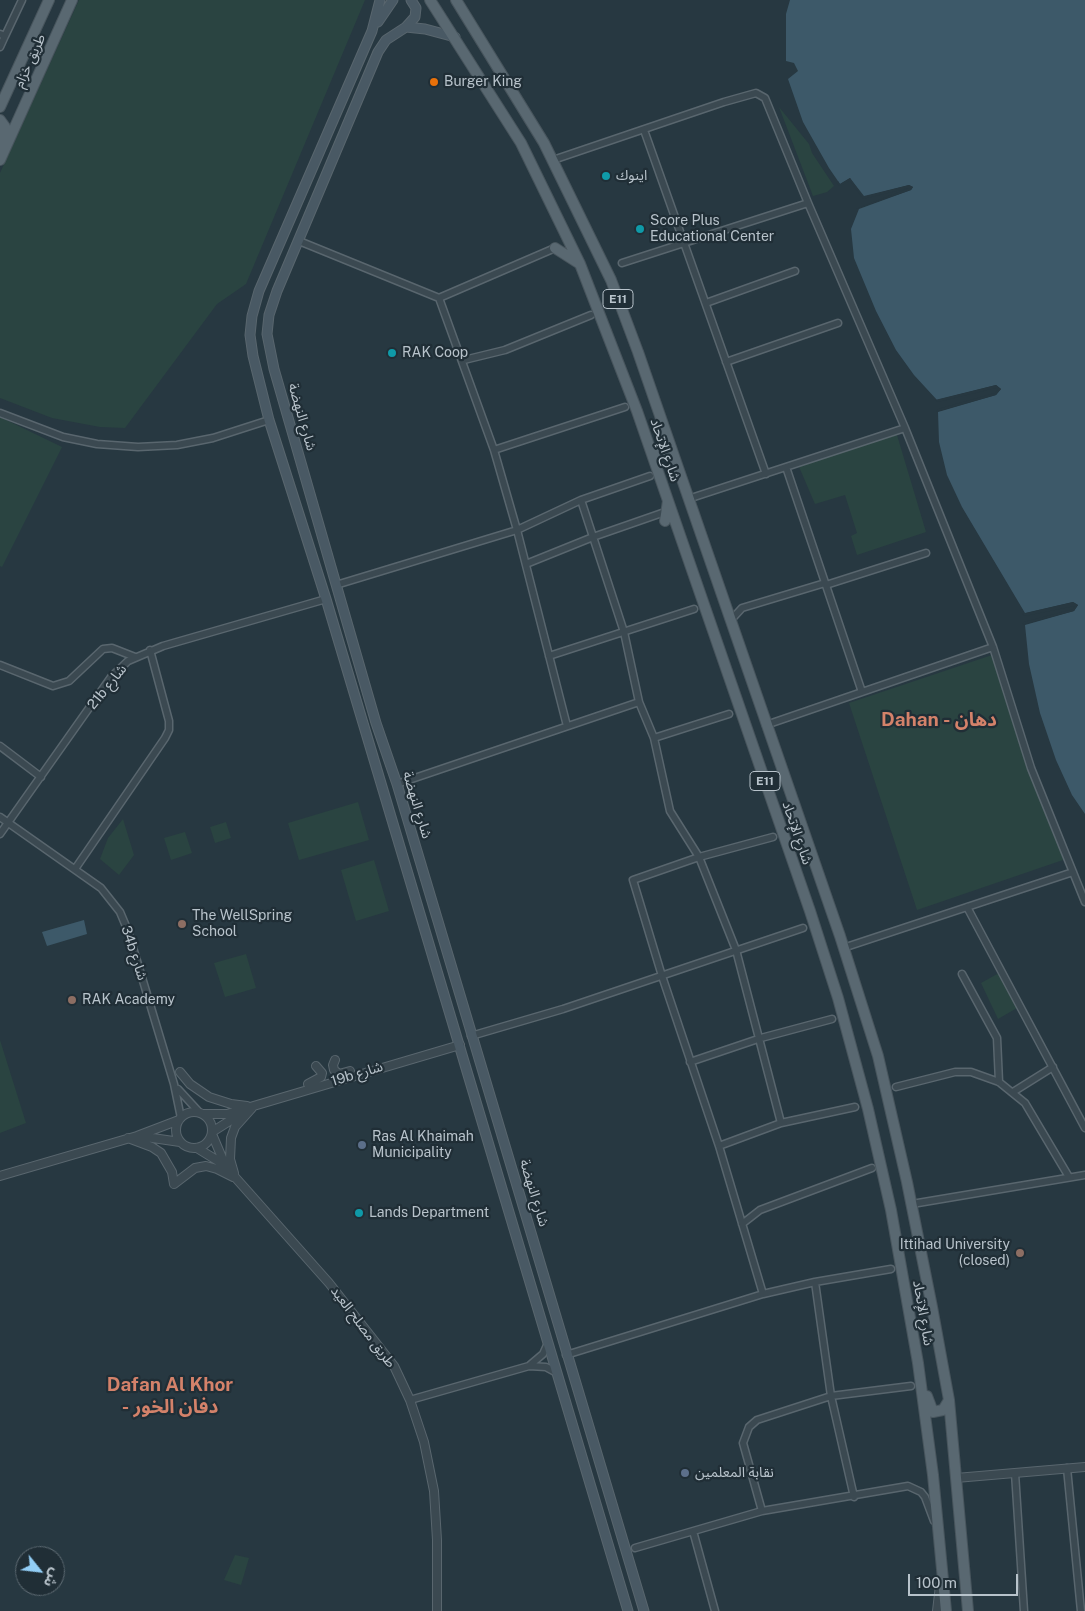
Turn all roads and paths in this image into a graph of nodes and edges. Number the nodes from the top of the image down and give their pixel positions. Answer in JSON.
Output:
{"nodes":[{"id":1,"x":22,"y":0,"type":"edge"},
{"id":2,"x":49,"y":0,"type":"edge"},
{"id":3,"x":72,"y":0,"type":"edge"},
{"id":4,"x":380,"y":0,"type":"edge"},
{"id":5,"x":393,"y":0,"type":"edge"},
{"id":6,"x":411,"y":0,"type":"edge"},
{"id":7,"x":430,"y":0,"type":"edge"},
{"id":8,"x":456,"y":0,"type":"edge"},
{"id":9,"x":406,"y":27,"type":"junction"},
{"id":10,"x":372,"y":30,"type":"junction"},
{"id":11,"x":2,"y":35,"type":"edge"},
{"id":12,"x":455,"y":36,"type":"junction"},
{"id":13,"x":0,"y":47,"type":"edge"},
{"id":14,"x":0,"y":107,"type":"edge"},
{"id":15,"x":0,"y":120,"type":"edge"},
{"id":16,"x":644,"y":130,"type":"junction"},
{"id":17,"x":0,"y":151,"type":"edge"},
{"id":18,"x":0,"y":160,"type":"edge"},
{"id":19,"x":553,"y":160,"type":"junction"},
{"id":20,"x":808,"y":203,"type":"junction"},
{"id":21,"x":298,"y":240,"type":"junction"},
{"id":22,"x":683,"y":242,"type":"junction"},
{"id":23,"x":555,"y":248,"type":"joint"},
{"id":24,"x":622,"y":263,"type":"dead end"},
{"id":25,"x":580,"y":264,"type":"junction"},
{"id":26,"x":794,"y":271,"type":"dead end"},
{"id":27,"x":439,"y":298,"type":"junction"},
{"id":28,"x":706,"y":303,"type":"junction"},
{"id":29,"x":591,"y":315,"type":"dead end"},
{"id":30,"x":838,"y":323,"type":"dead end"},
{"id":31,"x":464,"y":360,"type":"junction"},
{"id":32,"x":726,"y":362,"type":"junction"},
{"id":33,"x":625,"y":407,"type":"dead end"},
{"id":34,"x":0,"y":413,"type":"edge"},
{"id":35,"x":269,"y":420,"type":"junction"},
{"id":36,"x":905,"y":428,"type":"junction"},
{"id":37,"x":494,"y":450,"type":"junction"},
{"id":38,"x":654,"y":459,"type":"junction"},
{"id":39,"x":674,"y":459,"type":"junction"},
{"id":40,"x":786,"y":467,"type":"junction"},
{"id":41,"x":766,"y":474,"type":"junction"},
{"id":42,"x":650,"y":476,"type":"dead end"},
{"id":43,"x":688,"y":499,"type":"junction"},
{"id":44,"x":582,"y":500,"type":"junction"},
{"id":45,"x":668,"y":500,"type":"junction"},
{"id":46,"x":663,"y":517,"type":"joint"},
{"id":47,"x":518,"y":530,"type":"junction"},
{"id":48,"x":593,"y":537,"type":"junction"},
{"id":49,"x":926,"y":553,"type":"dead end"},
{"id":50,"x":526,"y":564,"type":"junction"},
{"id":51,"x":826,"y":584,"type":"junction"},
{"id":52,"x":336,"y":585,"type":"junction"},
{"id":53,"x":326,"y":599,"type":"junction"},
{"id":54,"x":694,"y":609,"type":"dead end"},
{"id":55,"x":731,"y":620,"type":"junction"},
{"id":56,"x":624,"y":632,"type":"junction"},
{"id":57,"x":993,"y":647,"type":"junction"},
{"id":58,"x":150,"y":650,"type":"junction"},
{"id":59,"x":549,"y":656,"type":"junction"},
{"id":60,"x":135,"y":657,"type":"junction"},
{"id":61,"x":0,"y":665,"type":"edge"},
{"id":62,"x":862,"y":692,"type":"junction"},
{"id":63,"x":355,"y":694,"type":"junction"},
{"id":64,"x":639,"y":702,"type":"junction"},
{"id":65,"x":730,"y":714,"type":"dead end"},
{"id":66,"x":376,"y":723,"type":"junction"},
{"id":67,"x":766,"y":725,"type":"junction"},
{"id":68,"x":567,"y":726,"type":"junction"},
{"id":69,"x":654,"y":738,"type":"junction"},
{"id":70,"x":0,"y":746,"type":"edge"},
{"id":71,"x":41,"y":777,"type":"junction"},
{"id":72,"x":397,"y":784,"type":"junction"},
{"id":73,"x":0,"y":817,"type":"edge"},
{"id":74,"x":8,"y":823,"type":"junction"},
{"id":75,"x":0,"y":834,"type":"edge"},
{"id":76,"x":773,"y":837,"type":"dead end"},
{"id":77,"x":700,"y":857,"type":"junction"},
{"id":78,"x":75,"y":869,"type":"junction"},
{"id":79,"x":1073,"y":872,"type":"junction"},
{"id":80,"x":1085,"y":902,"type":"edge"},
{"id":81,"x":967,"y":907,"type":"junction"},
{"id":82,"x":803,"y":928,"type":"dead end"},
{"id":83,"x":843,"y":948,"type":"junction"},
{"id":84,"x":736,"y":950,"type":"junction"},
{"id":85,"x":962,"y":974,"type":"dead end"},
{"id":86,"x":662,"y":976,"type":"junction"},
{"id":87,"x":832,"y":1019,"type":"dead end"},
{"id":88,"x":471,"y":1036,"type":"junction"},
{"id":89,"x":761,"y":1038,"type":"junction"},
{"id":90,"x":460,"y":1045,"type":"junction"},
{"id":91,"x":421,"y":1055,"type":"junction"},
{"id":92,"x":335,"y":1060,"type":"dead end"},
{"id":93,"x":690,"y":1062,"type":"junction"},
{"id":94,"x":316,"y":1066,"type":"dead end"},
{"id":95,"x":1053,"y":1067,"type":"junction"},
{"id":96,"x":180,"y":1072,"type":"dead end"},
{"id":97,"x":999,"y":1082,"type":"junction"},
{"id":98,"x":174,"y":1084,"type":"junction"},
{"id":99,"x":896,"y":1087,"type":"dead end"},
{"id":100,"x":1013,"y":1092,"type":"junction"},
{"id":101,"x":272,"y":1099,"type":"junction"},
{"id":102,"x":254,"y":1106,"type":"junction"},
{"id":103,"x":855,"y":1107,"type":"dead end"},
{"id":104,"x":202,"y":1113,"type":"junction"},
{"id":105,"x":180,"y":1119,"type":"junction"},
{"id":106,"x":781,"y":1123,"type":"junction"},
{"id":107,"x":1085,"y":1128,"type":"edge"},
{"id":108,"x":212,"y":1133,"type":"junction"},
{"id":109,"x":138,"y":1136,"type":"junction"},
{"id":110,"x":128,"y":1138,"type":"junction"},
{"id":111,"x":180,"y":1142,"type":"junction"},
{"id":112,"x":719,"y":1146,"type":"junction"},
{"id":113,"x":196,"y":1148,"type":"junction"},
{"id":114,"x":226,"y":1167,"type":"junction"},
{"id":115,"x":872,"y":1168,"type":"dead end"},
{"id":116,"x":1085,"y":1175,"type":"edge"},
{"id":117,"x":0,"y":1176,"type":"edge"},
{"id":118,"x":1069,"y":1177,"type":"junction"},
{"id":119,"x":238,"y":1181,"type":"junction"},
{"id":120,"x":503,"y":1192,"type":"junction"},
{"id":121,"x":523,"y":1204,"type":"junction"},
{"id":122,"x":912,"y":1204,"type":"junction"},
{"id":123,"x":742,"y":1224,"type":"junction"},
{"id":124,"x":891,"y":1269,"type":"dead end"},
{"id":125,"x":815,"y":1282,"type":"junction"},
{"id":126,"x":763,"y":1294,"type":"junction"},
{"id":127,"x":548,"y":1343,"type":"junction"},
{"id":128,"x":566,"y":1354,"type":"junction"},
{"id":129,"x":918,"y":1364,"type":"junction"},
{"id":130,"x":529,"y":1366,"type":"junction"},
{"id":131,"x":557,"y":1373,"type":"junction"},
{"id":132,"x":911,"y":1386,"type":"dead end"},
{"id":133,"x":831,"y":1396,"type":"junction"},
{"id":134,"x":410,"y":1400,"type":"junction"},
{"id":135,"x":949,"y":1400,"type":"junction"},
{"id":136,"x":1085,"y":1467,"type":"edge"},
{"id":137,"x":1066,"y":1468,"type":"junction"},
{"id":138,"x":1015,"y":1473,"type":"junction"},
{"id":139,"x":956,"y":1478,"type":"junction"},
{"id":140,"x":854,"y":1497,"type":"junction"},
{"id":141,"x":762,"y":1511,"type":"junction"},
{"id":142,"x":693,"y":1531,"type":"junction"},
{"id":143,"x":939,"y":1537,"type":"junction"},
{"id":144,"x":635,"y":1548,"type":"dead end"},
{"id":145,"x":942,"y":1570,"type":"junction"},
{"id":146,"x":437,"y":1611,"type":"edge"},
{"id":147,"x":628,"y":1611,"type":"edge"},
{"id":148,"x":644,"y":1611,"type":"edge"},
{"id":149,"x":715,"y":1611,"type":"edge"},
{"id":150,"x":937,"y":1611,"type":"edge"},
{"id":151,"x":946,"y":1611,"type":"edge"},
{"id":152,"x":968,"y":1611,"type":"edge"},
{"id":153,"x":1024,"y":1611,"type":"edge"},
{"id":154,"x":1081,"y":1611,"type":"edge"}],
"edges":[{"from":1,"to":11,"type":"street"},
{"from":2,"to":14,"type":"main road","name":"طريق خزام"},
{"from":3,"to":18,"type":"main road","name":"طريق خزام"},
{"from":4,"to":10,"type":"main road"},
{"from":5,"to":10,"type":"main road"},
{"from":6,"to":9,"type":"main road"},
{"from":7,"to":12,"type":"main road","name":"شارع الإتحاد","number":"E11"},
{"from":8,"to":19,"type":"main road","name":"شارع الإتحاد","number":"E11"},
{"from":9,"to":12,"type":"main road"},
{"from":9,"to":21,"type":"main road","name":"شارع النهضة"},
{"from":10,"to":35,"type":"main road","name":"شارع النهضة"},
{"from":11,"to":13,"type":"street"},
{"from":12,"to":25,"type":"main road","name":"شارع الإتحاد","number":"E11"},
{"from":15,"to":17,"type":"main road"},
{"from":16,"to":19,"type":"street"},
{"from":16,"to":20,"type":"street"},
{"from":16,"to":22,"type":"street"},
{"from":19,"to":39,"type":"main road","name":"شارع الإتحاد","number":"E11"},
{"from":20,"to":22,"type":"street"},
{"from":20,"to":36,"type":"street"},
{"from":21,"to":27,"type":"street"},
{"from":21,"to":52,"type":"main road","name":"شارع النهضة"},
{"from":22,"to":24,"type":"street"},
{"from":22,"to":28,"type":"street"},
{"from":23,"to":25,"type":"main road"},
{"from":23,"to":27,"type":"street"},
{"from":25,"to":38,"type":"main road","name":"شارع الإتحاد","number":"E11"},
{"from":26,"to":28,"type":"street"},
{"from":27,"to":31,"type":"street"},
{"from":28,"to":32,"type":"street"},
{"from":29,"to":31,"type":"street"},
{"from":30,"to":32,"type":"street"},
{"from":31,"to":37,"type":"street"},
{"from":32,"to":41,"type":"street"},
{"from":33,"to":37,"type":"street"},
{"from":34,"to":35,"type":"street"},
{"from":35,"to":53,"type":"main road","name":"شارع النهضة"},
{"from":36,"to":40,"type":"street"},
{"from":36,"to":57,"type":"street"},
{"from":37,"to":47,"type":"street"},
{"from":38,"to":39,"type":"main road"},
{"from":38,"to":45,"type":"main road","name":"شارع الإتحاد","number":"E11"},
{"from":39,"to":43,"type":"main road","name":"شارع الإتحاد","number":"E11"},
{"from":40,"to":41,"type":"street"},
{"from":40,"to":51,"type":"street"},
{"from":41,"to":43,"type":"street"},
{"from":42,"to":44,"type":"street"},
{"from":43,"to":55,"type":"main road","name":"شارع الإتحاد","number":"E11"},
{"from":44,"to":47,"type":"street"},
{"from":44,"to":48,"type":"street"},
{"from":45,"to":46,"type":"main road"},
{"from":45,"to":129,"type":"main road","name":"شارع الإتحاد","number":"E11"},
{"from":46,"to":48,"type":"street"},
{"from":47,"to":50,"type":"street"},
{"from":47,"to":52,"type":"street"},
{"from":48,"to":50,"type":"street"},
{"from":48,"to":56,"type":"street"},
{"from":49,"to":51,"type":"street"},
{"from":50,"to":59,"type":"street"},
{"from":51,"to":55,"type":"street"},
{"from":51,"to":62,"type":"street"},
{"from":52,"to":66,"type":"main road","name":"شارع النهضة"},
{"from":53,"to":58,"type":"street","name":"21b شارع"},
{"from":53,"to":63,"type":"main road","name":"شارع النهضة"},
{"from":54,"to":56,"type":"street"},
{"from":55,"to":67,"type":"main road","name":"شارع الإتحاد","number":"E11"},
{"from":56,"to":59,"type":"street"},
{"from":56,"to":64,"type":"street"},
{"from":57,"to":62,"type":"street"},
{"from":57,"to":79,"type":"street"},
{"from":58,"to":60,"type":"street","name":"21b شارع"},
{"from":58,"to":78,"type":"street"},
{"from":59,"to":68,"type":"street"},
{"from":60,"to":61,"type":"street"},
{"from":60,"to":71,"type":"street","name":"21b شارع"},
{"from":62,"to":67,"type":"street"},
{"from":63,"to":66,"type":"main road"},
{"from":63,"to":90,"type":"main road","name":"شارع النهضة"},
{"from":64,"to":68,"type":"street"},
{"from":64,"to":69,"type":"street"},
{"from":65,"to":69,"type":"street"},
{"from":66,"to":72,"type":"main road","name":"شارع النهضة"},
{"from":67,"to":83,"type":"main road","name":"شارع الإتحاد","number":"E11"},
{"from":68,"to":72,"type":"street"},
{"from":69,"to":77,"type":"street"},
{"from":70,"to":71,"type":"street"},
{"from":71,"to":74,"type":"street","name":"21b شارع"},
{"from":72,"to":88,"type":"main road","name":"شارع النهضة"},
{"from":73,"to":74,"type":"street","name":"34b شارع"},
{"from":74,"to":75,"type":"street","name":"21b شارع"},
{"from":74,"to":78,"type":"street","name":"34b شارع"},
{"from":76,"to":77,"type":"street"},
{"from":77,"to":84,"type":"street"},
{"from":77,"to":86,"type":"street"},
{"from":78,"to":98,"type":"street","name":"34b شارع"},
{"from":79,"to":80,"type":"street"},
{"from":79,"to":81,"type":"street"},
{"from":81,"to":83,"type":"street"},
{"from":81,"to":95,"type":"street"},
{"from":82,"to":84,"type":"street"},
{"from":83,"to":122,"type":"main road","name":"شارع الإتحاد","number":"E11"},
{"from":84,"to":86,"type":"street"},
{"from":84,"to":89,"type":"street"},
{"from":85,"to":97,"type":"street"},
{"from":86,"to":88,"type":"street"},
{"from":86,"to":93,"type":"street"},
{"from":87,"to":89,"type":"street"},
{"from":88,"to":121,"type":"main road","name":"شارع النهضة"},
{"from":89,"to":93,"type":"street"},
{"from":89,"to":106,"type":"street"},
{"from":90,"to":91,"type":"street","name":"19b شارع"},
{"from":90,"to":120,"type":"main road","name":"شارع النهضة"},
{"from":91,"to":92,"type":"street"},
{"from":91,"to":101,"type":"street","name":"19b شارع"},
{"from":93,"to":112,"type":"street"},
{"from":94,"to":101,"type":"street"},
{"from":95,"to":100,"type":"street"},
{"from":95,"to":107,"type":"street"},
{"from":96,"to":102,"type":"street"},
{"from":97,"to":99,"type":"street"},
{"from":97,"to":100,"type":"street"},
{"from":98,"to":104,"type":"street","name":"34b شارع"},
{"from":98,"to":105,"type":"street","name":"34b شارع"},
{"from":100,"to":118,"type":"street"},
{"from":101,"to":102,"type":"street","name":"19b شارع"},
{"from":102,"to":104,"type":"street","name":"19b شارع"},
{"from":102,"to":108,"type":"street","name":"19b شارع"},
{"from":102,"to":119,"type":"street"},
{"from":103,"to":106,"type":"street"},
{"from":104,"to":105,"type":"street"},
{"from":104,"to":108,"type":"street"},
{"from":105,"to":109,"type":"street"},
{"from":105,"to":111,"type":"street"},
{"from":106,"to":112,"type":"street"},
{"from":108,"to":113,"type":"street"},
{"from":108,"to":114,"type":"street","name":"طريق مصلح العيد"},
{"from":109,"to":110,"type":"street"},
{"from":109,"to":111,"type":"street"},
{"from":110,"to":117,"type":"street"},
{"from":110,"to":119,"type":"street"},
{"from":111,"to":113,"type":"street"},
{"from":112,"to":123,"type":"street"},
{"from":113,"to":114,"type":"street","name":"طريق مصلح العيد"},
{"from":114,"to":119,"type":"street","name":"طريق مصلح العيد"},
{"from":115,"to":123,"type":"street"},
{"from":116,"to":118,"type":"street"},
{"from":118,"to":122,"type":"street"},
{"from":119,"to":134,"type":"street","name":"طريق مصلح العيد"},
{"from":120,"to":121,"type":"main road"},
{"from":120,"to":127,"type":"main road","name":"شارع النهضة"},
{"from":121,"to":128,"type":"main road","name":"شارع النهضة"},
{"from":122,"to":135,"type":"main road","name":"شارع الإتحاد","number":"E11"},
{"from":123,"to":126,"type":"street"},
{"from":124,"to":125,"type":"street"},
{"from":125,"to":126,"type":"street"},
{"from":125,"to":133,"type":"street"},
{"from":126,"to":128,"type":"street"},
{"from":127,"to":130,"type":"street"},
{"from":127,"to":131,"type":"main road","name":"شارع النهضة"},
{"from":128,"to":148,"type":"main road","name":"شارع النهضة"},
{"from":129,"to":135,"type":"main road"},
{"from":129,"to":143,"type":"main road","name":"شارع الإتحاد","number":"E11"},
{"from":130,"to":131,"type":"street"},
{"from":130,"to":134,"type":"street"},
{"from":131,"to":147,"type":"main road","name":"شارع النهضة"},
{"from":132,"to":133,"type":"street"},
{"from":133,"to":140,"type":"street"},
{"from":133,"to":141,"type":"street"},
{"from":134,"to":146,"type":"street","name":"طريق مصلح العيد"},
{"from":135,"to":139,"type":"main road","name":"شارع الإتحاد","number":"E11"},
{"from":136,"to":137,"type":"street"},
{"from":137,"to":138,"type":"street"},
{"from":137,"to":154,"type":"street"},
{"from":138,"to":139,"type":"street"},
{"from":138,"to":153,"type":"street"},
{"from":139,"to":152,"type":"main road","name":"شارع الإتحاد","number":"E11"},
{"from":140,"to":141,"type":"street"},
{"from":140,"to":143,"type":"street"},
{"from":141,"to":142,"type":"street"},
{"from":142,"to":144,"type":"street"},
{"from":142,"to":149,"type":"street"},
{"from":143,"to":145,"type":"main road","name":"شارع الإتحاد","number":"E11"},
{"from":145,"to":150,"type":"street"},
{"from":145,"to":151,"type":"main road","name":"شارع الإتحاد","number":"E11"}]}
